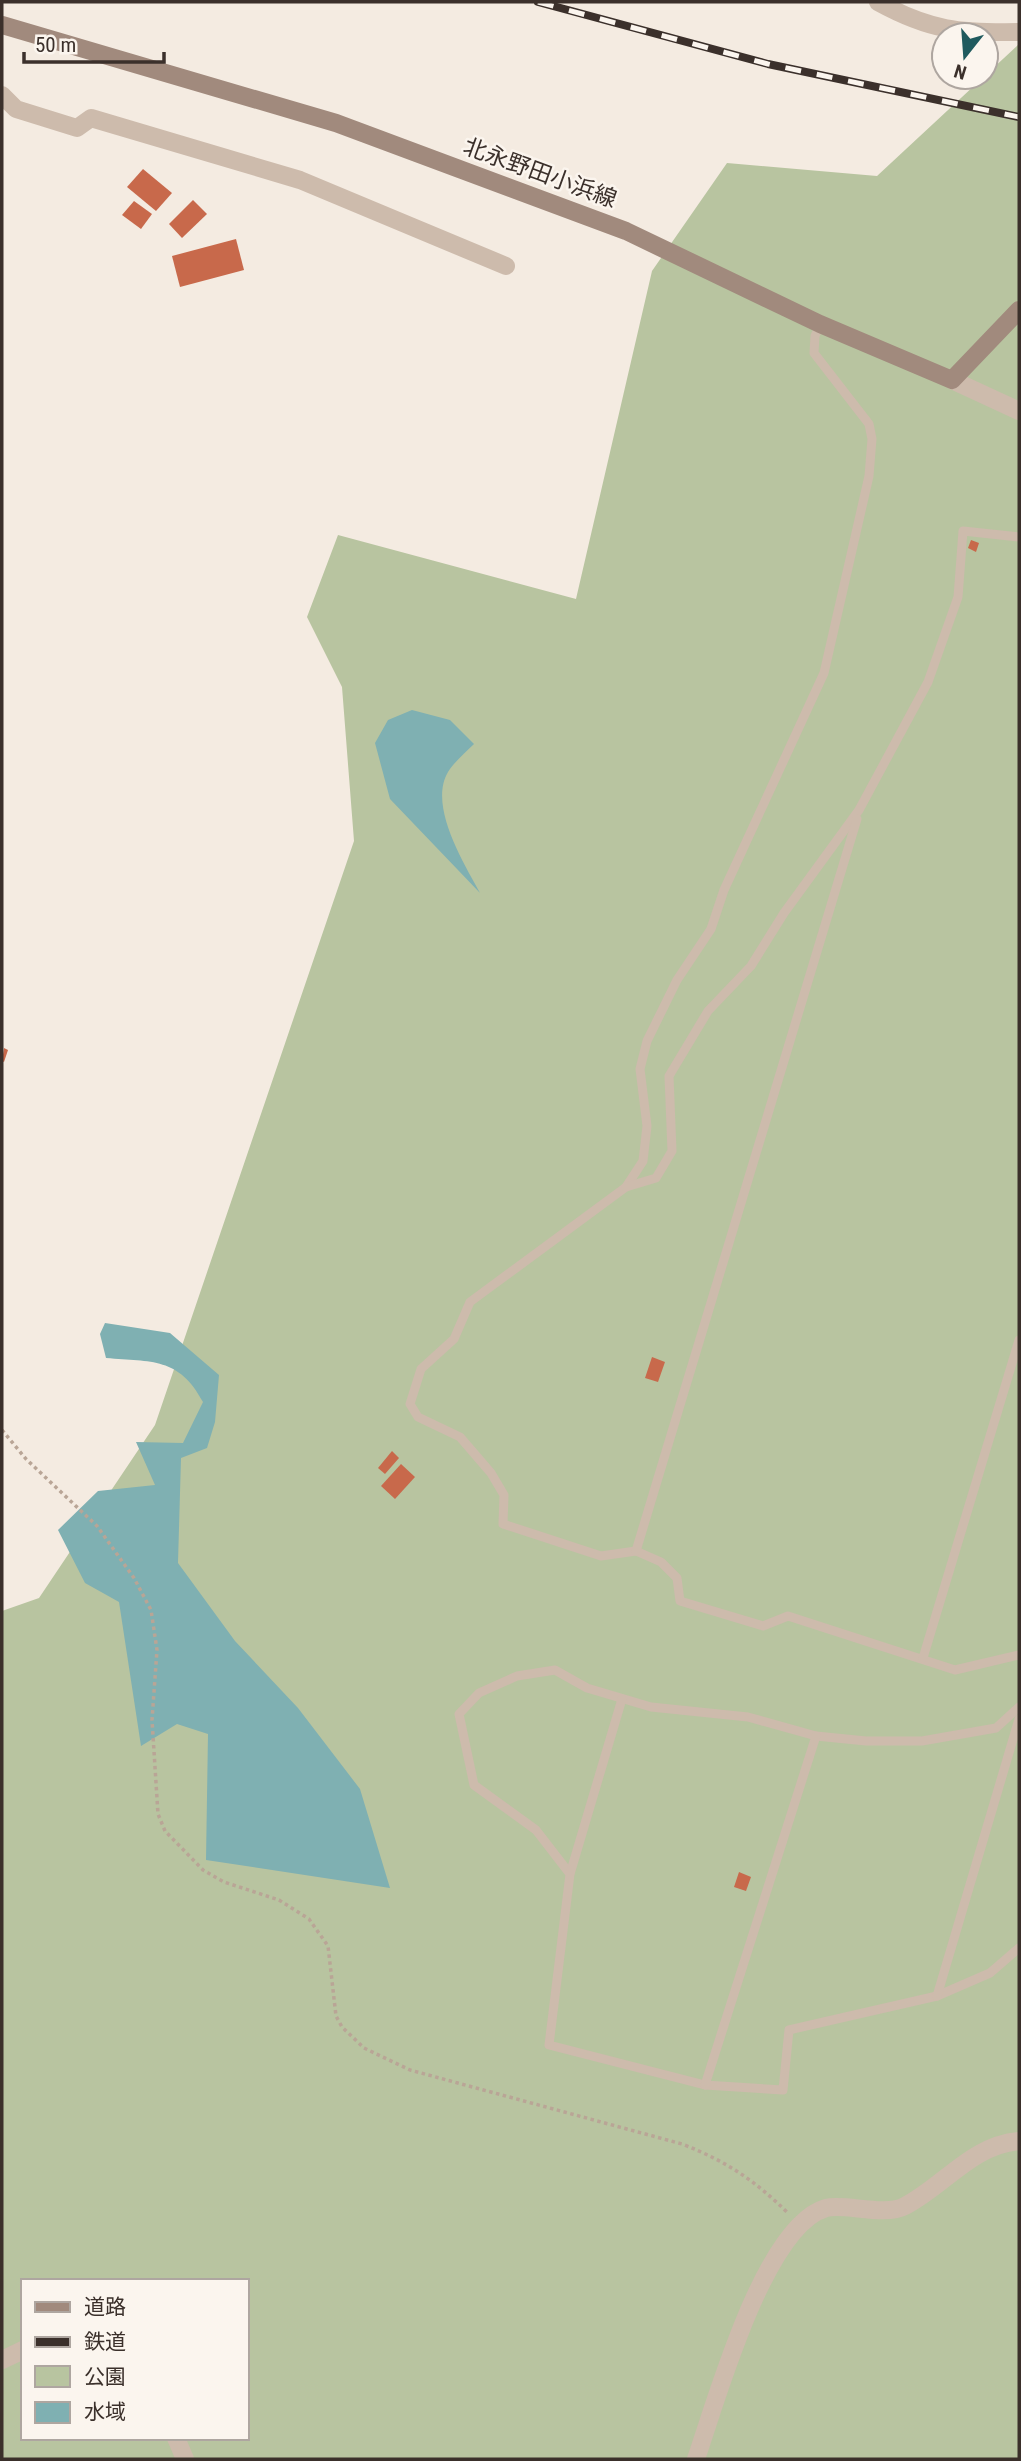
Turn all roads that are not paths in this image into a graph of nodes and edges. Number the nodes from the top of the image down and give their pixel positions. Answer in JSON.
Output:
{"nodes":[{"id":1,"x":878,"y":2,"type":"edge"},
{"id":2,"x":2,"y":25,"type":"edge"},
{"id":3,"x":1019,"y":32,"type":"edge"},
{"id":4,"x":2,"y":95,"type":"edge"},
{"id":5,"x":506,"y":266,"type":"dead end"},
{"id":6,"x":1019,"y":310,"type":"edge"},
{"id":7,"x":820,"y":324,"type":"junction"},
{"id":8,"x":952,"y":380,"type":"junction"},
{"id":9,"x":1019,"y":411,"type":"edge"},
{"id":10,"x":1019,"y":537,"type":"edge"},
{"id":11,"x":859,"y":810,"type":"junction"},
{"id":12,"x":626,"y":1187,"type":"junction"},
{"id":13,"x":1019,"y":1340,"type":"edge"},
{"id":14,"x":636,"y":1551,"type":"junction"},
{"id":15,"x":1019,"y":1655,"type":"edge"},
{"id":16,"x":923,"y":1658,"type":"junction"},
{"id":17,"x":622,"y":1699,"type":"junction"},
{"id":18,"x":1019,"y":1707,"type":"edge"},
{"id":19,"x":1019,"y":1719,"type":"edge"},
{"id":20,"x":816,"y":1736,"type":"junction"},
{"id":21,"x":570,"y":1874,"type":"junction"},
{"id":22,"x":1019,"y":1948,"type":"edge"},
{"id":23,"x":937,"y":1996,"type":"junction"},
{"id":24,"x":705,"y":2085,"type":"junction"},
{"id":25,"x":1019,"y":2141,"type":"edge"},
{"id":26,"x":21,"y":2351,"type":"edge"},
{"id":27,"x":2,"y":2360,"type":"edge"},
{"id":28,"x":177,"y":2440,"type":"edge"},
{"id":29,"x":185,"y":2459,"type":"edge"},
{"id":30,"x":696,"y":2459,"type":"edge"}],
"edges":[{"from":1,"to":3,"type":"street"},
{"from":2,"to":7,"type":"main road","name":"北永野田小浜線"},
{"from":4,"to":5,"type":"street"},
{"from":6,"to":8,"type":"main road"},
{"from":7,"to":8,"type":"main road","name":"北永野田小浜線"},
{"from":7,"to":12,"type":"lane"},
{"from":8,"to":9,"type":"street"},
{"from":10,"to":11,"type":"lane"},
{"from":11,"to":12,"type":"lane"},
{"from":11,"to":14,"type":"lane"},
{"from":12,"to":14,"type":"lane"},
{"from":13,"to":16,"type":"lane"},
{"from":14,"to":16,"type":"lane"},
{"from":15,"to":16,"type":"lane"},
{"from":17,"to":20,"type":"lane"},
{"from":17,"to":21,"type":"lane"},
{"from":17,"to":21,"type":"lane"},
{"from":18,"to":20,"type":"lane"},
{"from":19,"to":23,"type":"lane"},
{"from":20,"to":24,"type":"lane"},
{"from":21,"to":24,"type":"lane"},
{"from":22,"to":23,"type":"lane"},
{"from":23,"to":24,"type":"lane"},
{"from":25,"to":30,"type":"street"},
{"from":26,"to":27,"type":"street"},
{"from":28,"to":29,"type":"street"}]}
